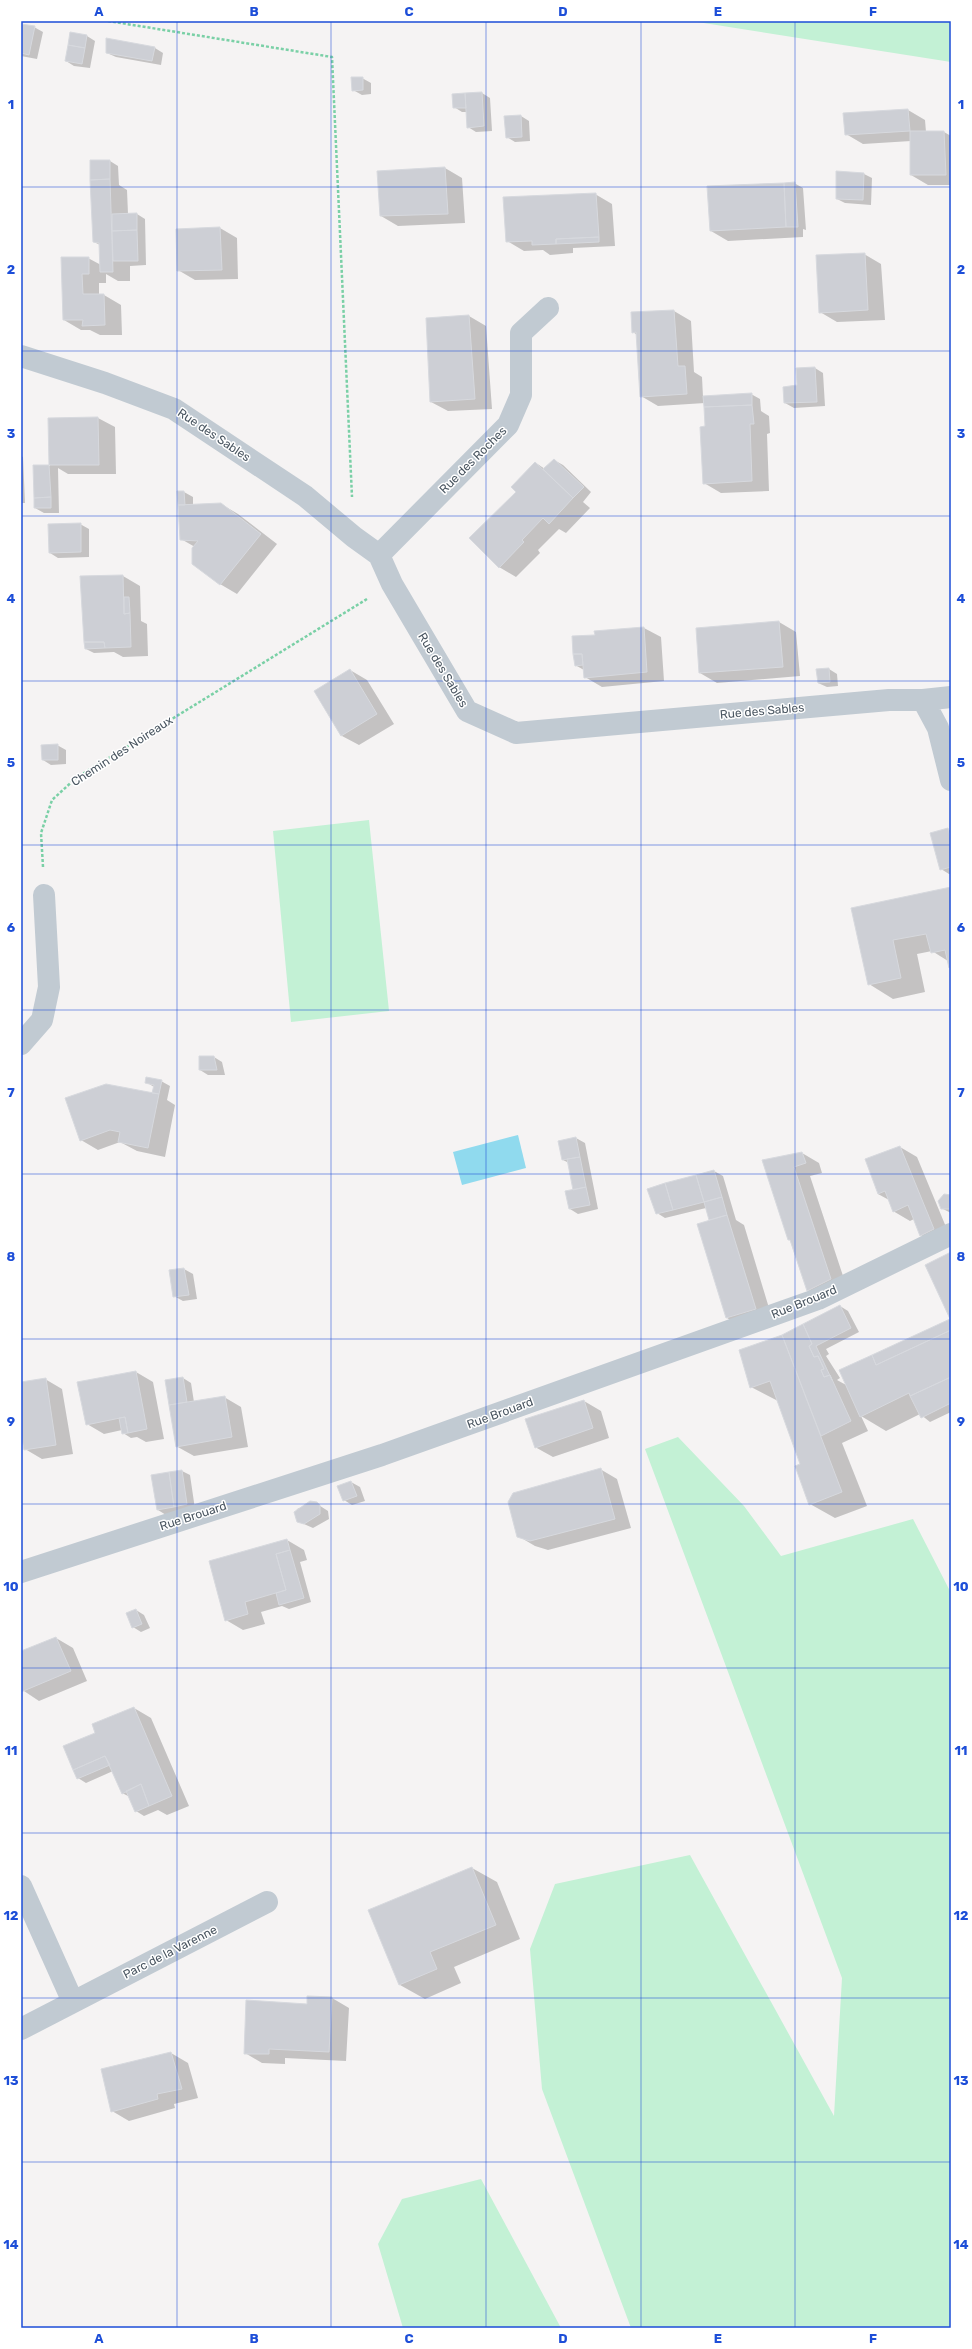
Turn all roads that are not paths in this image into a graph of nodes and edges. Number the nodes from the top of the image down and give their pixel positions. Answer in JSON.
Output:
{"nodes":[{"id":1,"x":548,"y":308,"type":"dead end"},
{"id":2,"x":21,"y":356,"type":"edge"},
{"id":3,"x":379,"y":555,"type":"junction"},
{"id":4,"x":951,"y":697,"type":"edge"},
{"id":5,"x":923,"y":700,"type":"junction"},
{"id":6,"x":951,"y":780,"type":"edge"},
{"id":7,"x":44,"y":896,"type":"road end"},
{"id":8,"x":21,"y":1044,"type":"edge"},
{"id":9,"x":951,"y":1234,"type":"edge"},
{"id":10,"x":27,"y":1568,"type":"edge"},
{"id":11,"x":21,"y":1886,"type":"edge"},
{"id":12,"x":267,"y":1902,"type":"dead end"},
{"id":13,"x":73,"y":2002,"type":"junction"},
{"id":14,"x":21,"y":2029,"type":"edge"}],
"edges":[{"from":1,"to":3,"type":"street","name":"Rue des Roches"},
{"from":2,"to":3,"type":"street","name":"Rue des Sables"},
{"from":3,"to":5,"type":"street","name":"Rue des Sables"},
{"from":4,"to":5,"type":"street","name":"Rue des Sables"},
{"from":5,"to":6,"type":"street"},
{"from":7,"to":8,"type":"street"},
{"from":9,"to":10,"type":"street","name":"Rue Brouard"},
{"from":11,"to":13,"type":"street"},
{"from":12,"to":13,"type":"street","name":"Parc de la Varenne"},
{"from":13,"to":14,"type":"street","name":"Parc de la Varenne"}]}
